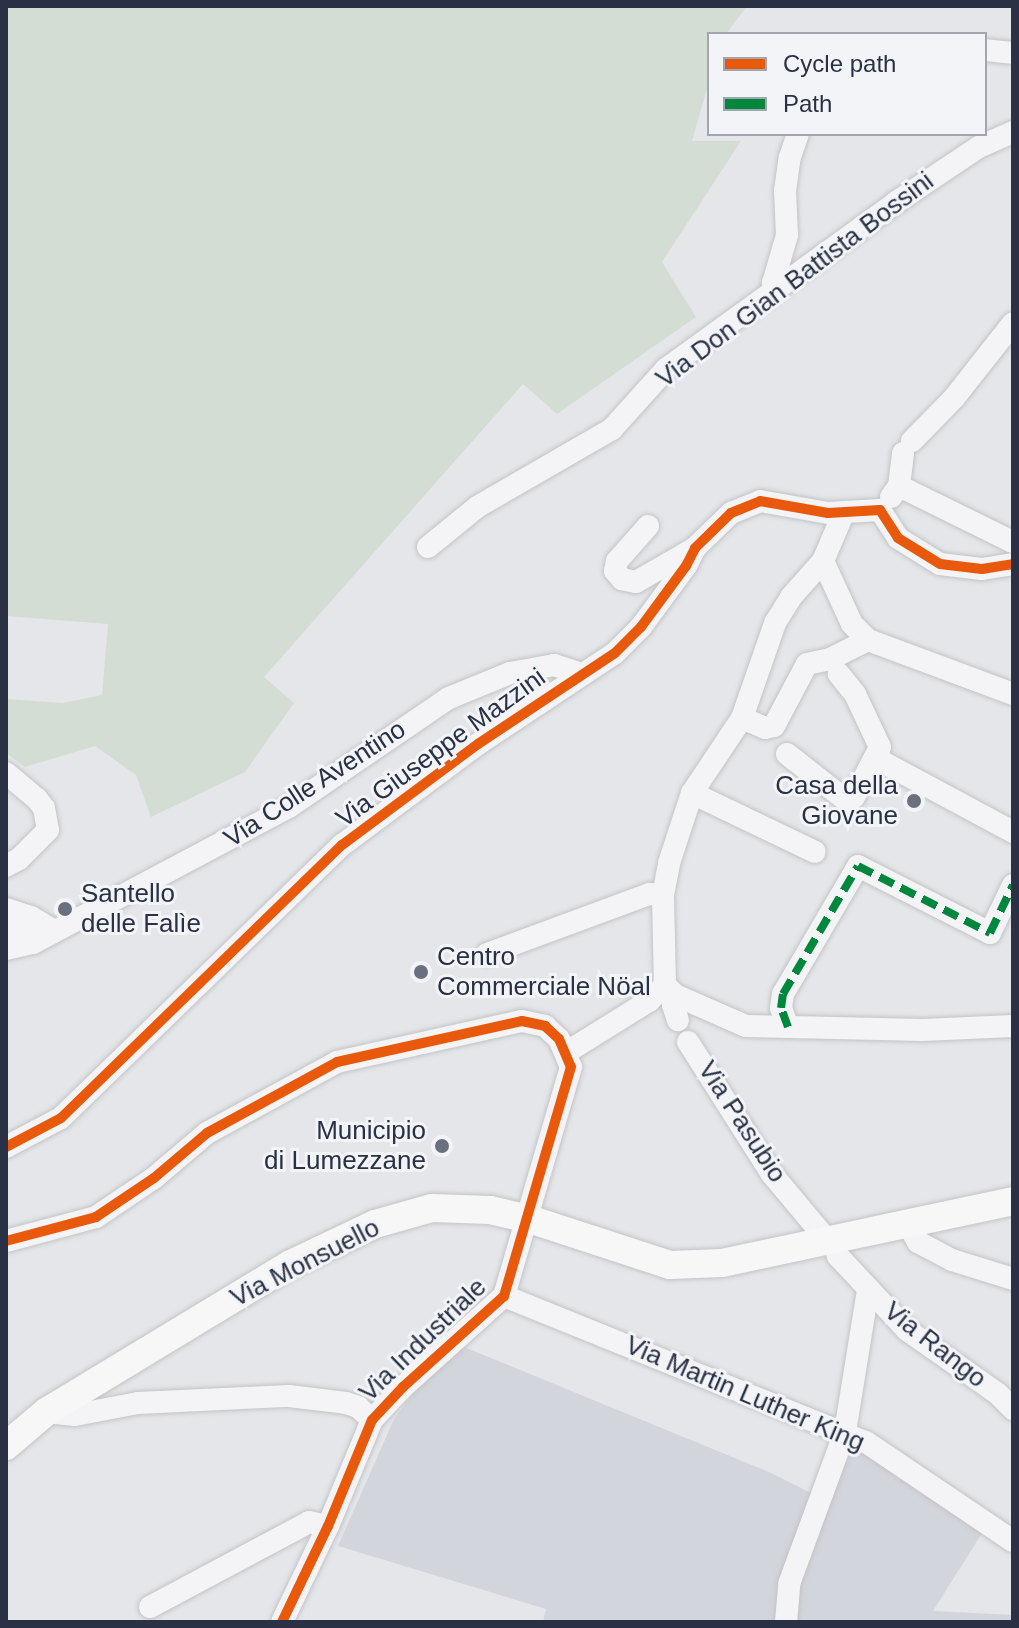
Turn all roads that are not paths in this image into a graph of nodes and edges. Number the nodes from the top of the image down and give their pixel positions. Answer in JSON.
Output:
{"nodes":[{"id":1,"x":987,"y":50,"type":"edge"},
{"id":2,"x":1013,"y":53,"type":"edge"},
{"id":3,"x":1013,"y":132,"type":"edge"},
{"id":4,"x":797,"y":136,"type":"edge"},
{"id":5,"x":776,"y":290,"type":"junction"},
{"id":6,"x":1013,"y":323,"type":"edge"},
{"id":7,"x":899,"y":486,"type":"junction"},
{"id":8,"x":880,"y":510,"type":"junction"},
{"id":9,"x":843,"y":514,"type":"junction"},
{"id":10,"x":648,"y":526,"type":"dead end"},
{"id":11,"x":1013,"y":542,"type":"edge"},
{"id":12,"x":428,"y":547,"type":"dead end"},
{"id":13,"x":695,"y":548,"type":"junction"},
{"id":14,"x":823,"y":561,"type":"junction"},
{"id":15,"x":1013,"y":564,"type":"edge"},
{"id":16,"x":868,"y":640,"type":"junction"},
{"id":17,"x":833,"y":665,"type":"junction"},
{"id":18,"x":582,"y":674,"type":"junction"},
{"id":19,"x":1013,"y":694,"type":"edge"},
{"id":20,"x":742,"y":718,"type":"junction"},
{"id":21,"x":787,"y":754,"type":"dead end"},
{"id":22,"x":875,"y":758,"type":"junction"},
{"id":23,"x":6,"y":773,"type":"edge"},
{"id":24,"x":692,"y":793,"type":"junction"},
{"id":25,"x":1013,"y":832,"type":"edge"},
{"id":26,"x":815,"y":852,"type":"dead end"},
{"id":27,"x":6,"y":866,"type":"edge"},
{"id":28,"x":1013,"y":885,"type":"edge"},
{"id":29,"x":663,"y":895,"type":"junction"},
{"id":30,"x":6,"y":909,"type":"edge"},
{"id":31,"x":6,"y":928,"type":"edge"},
{"id":32,"x":54,"y":931,"type":"junction"},
{"id":33,"x":6,"y":949,"type":"edge"},
{"id":34,"x":487,"y":954,"type":"dead end"},
{"id":35,"x":670,"y":990,"type":"junction"},
{"id":36,"x":678,"y":1020,"type":"dead end"},
{"id":37,"x":1013,"y":1026,"type":"edge"},
{"id":38,"x":788,"y":1027,"type":"junction"},
{"id":39,"x":688,"y":1042,"type":"dead end"},
{"id":40,"x":567,"y":1052,"type":"junction"},
{"id":41,"x":6,"y":1147,"type":"edge"},
{"id":42,"x":1013,"y":1201,"type":"edge"},
{"id":43,"x":526,"y":1218,"type":"junction"},
{"id":44,"x":908,"y":1224,"type":"junction"},
{"id":45,"x":830,"y":1240,"type":"junction"},
{"id":46,"x":6,"y":1241,"type":"edge"},
{"id":47,"x":1013,"y":1279,"type":"edge"},
{"id":48,"x":868,"y":1290,"type":"junction"},
{"id":49,"x":504,"y":1296,"type":"junction"},
{"id":50,"x":118,"y":1368,"type":"junction"},
{"id":51,"x":84,"y":1388,"type":"junction"},
{"id":52,"x":138,"y":1403,"type":"junction"},
{"id":53,"x":108,"y":1408,"type":"junction"},
{"id":54,"x":1013,"y":1409,"type":"edge"},
{"id":55,"x":46,"y":1412,"type":"junction"},
{"id":56,"x":372,"y":1420,"type":"junction"},
{"id":57,"x":845,"y":1432,"type":"junction"},
{"id":58,"x":6,"y":1446,"type":"edge"},
{"id":59,"x":328,"y":1526,"type":"junction"},
{"id":60,"x":1013,"y":1541,"type":"edge"},
{"id":61,"x":150,"y":1607,"type":"dead end"},
{"id":62,"x":282,"y":1622,"type":"edge"},
{"id":63,"x":786,"y":1622,"type":"edge"}],
"edges":[{"from":1,"to":2,"type":"street"},
{"from":3,"to":5,"type":"street","name":"Via Don Gian Battista Bossini"},
{"from":4,"to":5,"type":"street"},
{"from":5,"to":12,"type":"street","name":"Via Don Gian Battista Bossini"},
{"from":6,"to":7,"type":"street"},
{"from":7,"to":8,"type":"street"},
{"from":7,"to":11,"type":"street"},
{"from":8,"to":9,"type":"street","name":"Via Giuseppe Mazzini"},
{"from":8,"to":15,"type":"street"},
{"from":9,"to":13,"type":"street","name":"Via Giuseppe Mazzini"},
{"from":9,"to":14,"type":"street"},
{"from":10,"to":13,"type":"street","name":"Via Giuseppe Mazzini"},
{"from":13,"to":18,"type":"street","name":"Via Giuseppe Mazzini"},
{"from":14,"to":16,"type":"street"},
{"from":14,"to":20,"type":"street"},
{"from":16,"to":17,"type":"street"},
{"from":16,"to":19,"type":"street"},
{"from":17,"to":20,"type":"street"},
{"from":17,"to":22,"type":"street"},
{"from":18,"to":32,"type":"street","name":"Via Colle Aventino"},
{"from":18,"to":41,"type":"street","name":"Via Giuseppe Mazzini"},
{"from":20,"to":24,"type":"street"},
{"from":21,"to":22,"type":"street"},
{"from":22,"to":25,"type":"street"},
{"from":23,"to":27,"type":"street"},
{"from":24,"to":26,"type":"street"},
{"from":24,"to":29,"type":"street"},
{"from":28,"to":38,"type":"street"},
{"from":29,"to":34,"type":"street"},
{"from":29,"to":35,"type":"street"},
{"from":30,"to":32,"type":"street"},
{"from":31,"to":32,"type":"street"},
{"from":32,"to":33,"type":"street","name":"Via Colle Aventino"},
{"from":35,"to":36,"type":"street"},
{"from":35,"to":38,"type":"street"},
{"from":35,"to":40,"type":"street"},
{"from":37,"to":38,"type":"street"},
{"from":39,"to":45,"type":"street","name":"Via Pasubio"},
{"from":40,"to":43,"type":"street","name":"Via Industriale"},
{"from":40,"to":46,"type":"street"},
{"from":42,"to":44,"type":"main road","name":"Via Monsuello"},
{"from":43,"to":45,"type":"main road","name":"Via Monsuello"},
{"from":43,"to":49,"type":"street","name":"Via Industriale"},
{"from":43,"to":50,"type":"main road","name":"Via Monsuello"},
{"from":44,"to":45,"type":"main road","name":"Via Monsuello"},
{"from":44,"to":47,"type":"street"},
{"from":45,"to":48,"type":"street","name":"Via Rango"},
{"from":48,"to":54,"type":"street","name":"Via Rango"},
{"from":48,"to":57,"type":"street"},
{"from":49,"to":56,"type":"street","name":"Via Industriale"},
{"from":49,"to":57,"type":"street","name":"Via Martin Luther King"},
{"from":50,"to":51,"type":"main road","name":"Via Monsuello"},
{"from":50,"to":52,"type":"street"},
{"from":51,"to":53,"type":"street"},
{"from":51,"to":55,"type":"main road","name":"Via Monsuello"},
{"from":52,"to":53,"type":"street"},
{"from":52,"to":56,"type":"street"},
{"from":53,"to":55,"type":"street"},
{"from":55,"to":58,"type":"main road","name":"Via Monsuello"},
{"from":56,"to":59,"type":"street","name":"Via Industriale"},
{"from":57,"to":60,"type":"street","name":"Via Martin Luther King"},
{"from":57,"to":63,"type":"street"},
{"from":59,"to":61,"type":"street"},
{"from":59,"to":62,"type":"street","name":"Via Industriale"}]}
